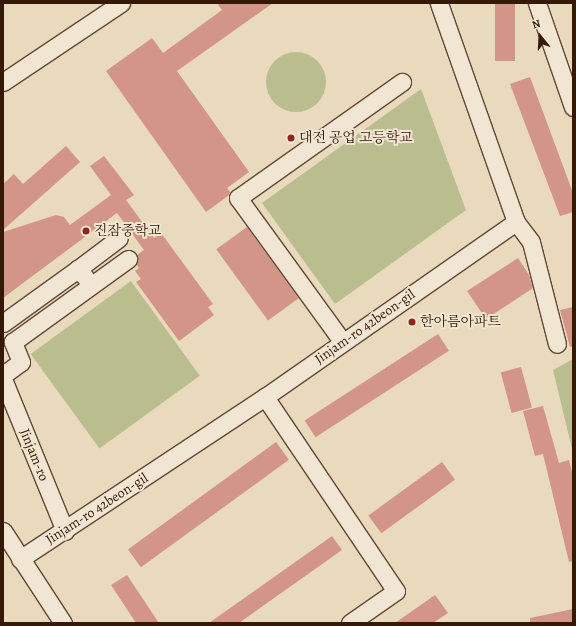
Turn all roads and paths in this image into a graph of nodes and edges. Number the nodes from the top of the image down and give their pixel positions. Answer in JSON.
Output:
{"nodes":[{"id":1,"x":439,"y":3,"type":"edge"},
{"id":2,"x":537,"y":3,"type":"edge"},
{"id":3,"x":113,"y":5,"type":"edge"},
{"id":4,"x":3,"y":82,"type":"edge"},
{"id":5,"x":402,"y":82,"type":"dead end"},
{"id":6,"x":573,"y":107,"type":"edge"},
{"id":7,"x":516,"y":222,"type":"junction"},
{"id":8,"x":119,"y":238,"type":"dead end"},
{"id":9,"x":128,"y":259,"type":"dead end"},
{"id":10,"x":78,"y":269,"type":"junction"},
{"id":11,"x":91,"y":286,"type":"junction"},
{"id":12,"x":3,"y":323,"type":"edge"},
{"id":13,"x":8,"y":336,"type":"edge"},
{"id":14,"x":342,"y":341,"type":"junction"},
{"id":15,"x":557,"y":344,"type":"dead end"},
{"id":16,"x":3,"y":375,"type":"edge"},
{"id":17,"x":3,"y":379,"type":"edge"},
{"id":18,"x":265,"y":397,"type":"junction"},
{"id":19,"x":3,"y":531,"type":"edge"},
{"id":20,"x":65,"y":531,"type":"junction"},
{"id":21,"x":20,"y":559,"type":"junction"},
{"id":22,"x":63,"y":623,"type":"edge"},
{"id":23,"x":350,"y":623,"type":"edge"}],
"edges":[{"from":1,"to":7,"type":"street"},
{"from":2,"to":6,"type":"street"},
{"from":3,"to":4,"type":"street"},
{"from":5,"to":14,"type":"street"},
{"from":7,"to":14,"type":"street","name":"Jinjam-ro 42beon-gil"},
{"from":7,"to":15,"type":"street"},
{"from":8,"to":10,"type":"street"},
{"from":9,"to":11,"type":"street"},
{"from":10,"to":11,"type":"street"},
{"from":10,"to":12,"type":"street"},
{"from":11,"to":13,"type":"street"},
{"from":13,"to":16,"type":"street"},
{"from":14,"to":18,"type":"street","name":"Jinjam-ro 42beon-gil"},
{"from":17,"to":20,"type":"street","name":"Jinjam-ro"},
{"from":18,"to":20,"type":"street","name":"Jinjam-ro 42beon-gil"},
{"from":18,"to":23,"type":"street"},
{"from":19,"to":21,"type":"street"},
{"from":20,"to":21,"type":"street","name":"Jinjam-ro 42beon-gil"},
{"from":21,"to":22,"type":"street"}]}
